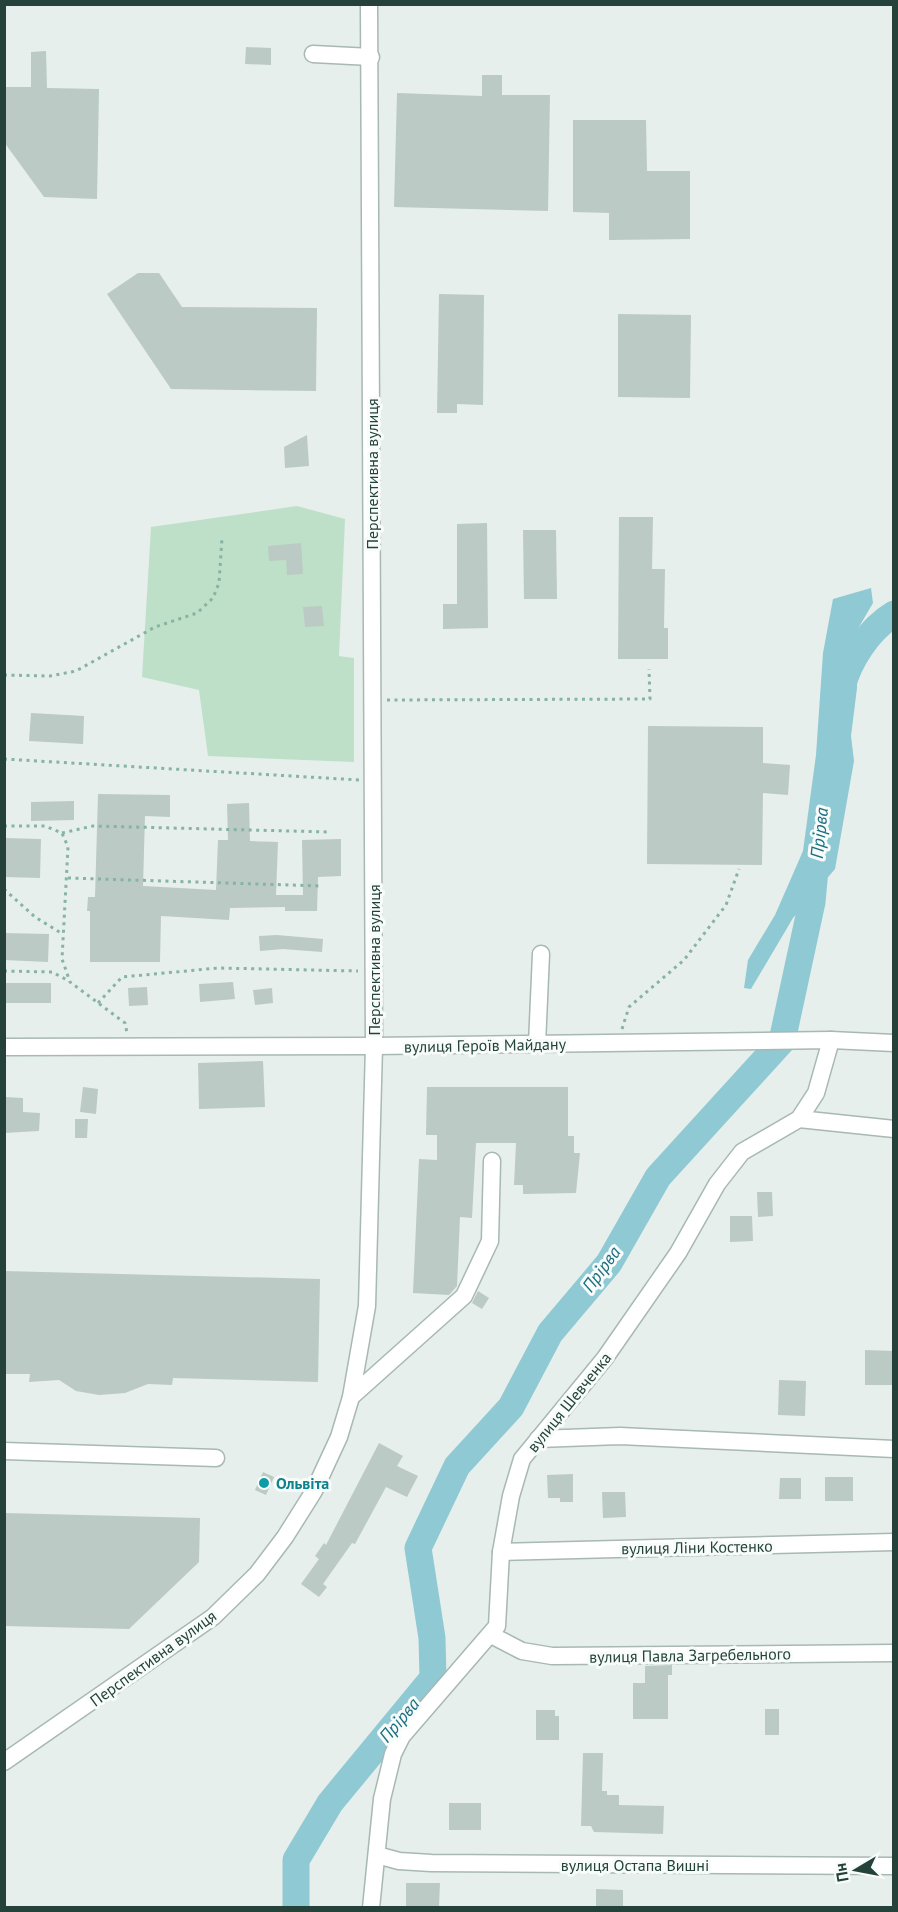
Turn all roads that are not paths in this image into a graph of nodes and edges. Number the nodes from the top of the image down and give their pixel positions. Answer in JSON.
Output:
{"nodes":[{"id":1,"x":369,"y":4,"type":"edge"},
{"id":2,"x":313,"y":54,"type":"dead end"},
{"id":3,"x":370,"y":57,"type":"junction"},
{"id":4,"x":541,"y":954,"type":"dead end"},
{"id":5,"x":831,"y":1040,"type":"junction"},
{"id":6,"x":894,"y":1042,"type":"edge"},
{"id":7,"x":537,"y":1044,"type":"junction"},
{"id":8,"x":374,"y":1046,"type":"junction"},
{"id":9,"x":4,"y":1047,"type":"edge"},
{"id":10,"x":799,"y":1119,"type":"junction"},
{"id":11,"x":894,"y":1129,"type":"edge"},
{"id":12,"x":492,"y":1161,"type":"dead end"},
{"id":13,"x":351,"y":1397,"type":"junction"},
{"id":14,"x":538,"y":1439,"type":"junction"},
{"id":15,"x":894,"y":1449,"type":"edge"},
{"id":16,"x":4,"y":1451,"type":"edge"},
{"id":17,"x":216,"y":1458,"type":"dead end"},
{"id":18,"x":894,"y":1542,"type":"edge"},
{"id":19,"x":501,"y":1552,"type":"junction"},
{"id":20,"x":491,"y":1635,"type":"junction"},
{"id":21,"x":894,"y":1653,"type":"edge"},
{"id":22,"x":4,"y":1762,"type":"edge"},
{"id":23,"x":377,"y":1855,"type":"junction"},
{"id":24,"x":894,"y":1866,"type":"edge"},
{"id":25,"x":371,"y":1908,"type":"edge"}],
"edges":[{"from":1,"to":3,"type":"street","name":"Перспективна вулиця"},
{"from":2,"to":3,"type":"street"},
{"from":3,"to":8,"type":"street","name":"Перспективна вулиця"},
{"from":4,"to":7,"type":"street"},
{"from":5,"to":6,"type":"street","name":"вулиця Героїв Майдану"},
{"from":5,"to":7,"type":"street","name":"вулиця Героїв Майдану"},
{"from":5,"to":10,"type":"street","name":"вулиця Шевченка"},
{"from":7,"to":8,"type":"street","name":"вулиця Героїв Майдану"},
{"from":8,"to":9,"type":"street","name":"вулиця Героїв Майдану"},
{"from":8,"to":13,"type":"street","name":"Перспективна вулиця"},
{"from":10,"to":11,"type":"street"},
{"from":10,"to":14,"type":"street","name":"вулиця Шевченка"},
{"from":12,"to":13,"type":"street"},
{"from":13,"to":22,"type":"street","name":"Перспективна вулиця"},
{"from":14,"to":15,"type":"street"},
{"from":14,"to":19,"type":"street","name":"вулиця Шевченка"},
{"from":16,"to":17,"type":"street"},
{"from":18,"to":19,"type":"street","name":"вулиця Ліни Костенко"},
{"from":19,"to":20,"type":"street","name":"вулиця Шевченка"},
{"from":20,"to":21,"type":"street","name":"вулиця Павла Загребельного"},
{"from":20,"to":23,"type":"street","name":"вулиця Шевченка"},
{"from":23,"to":24,"type":"street","name":"вулиця Остапа Вишні"},
{"from":23,"to":25,"type":"street","name":"вулиця Шевченка"}]}
